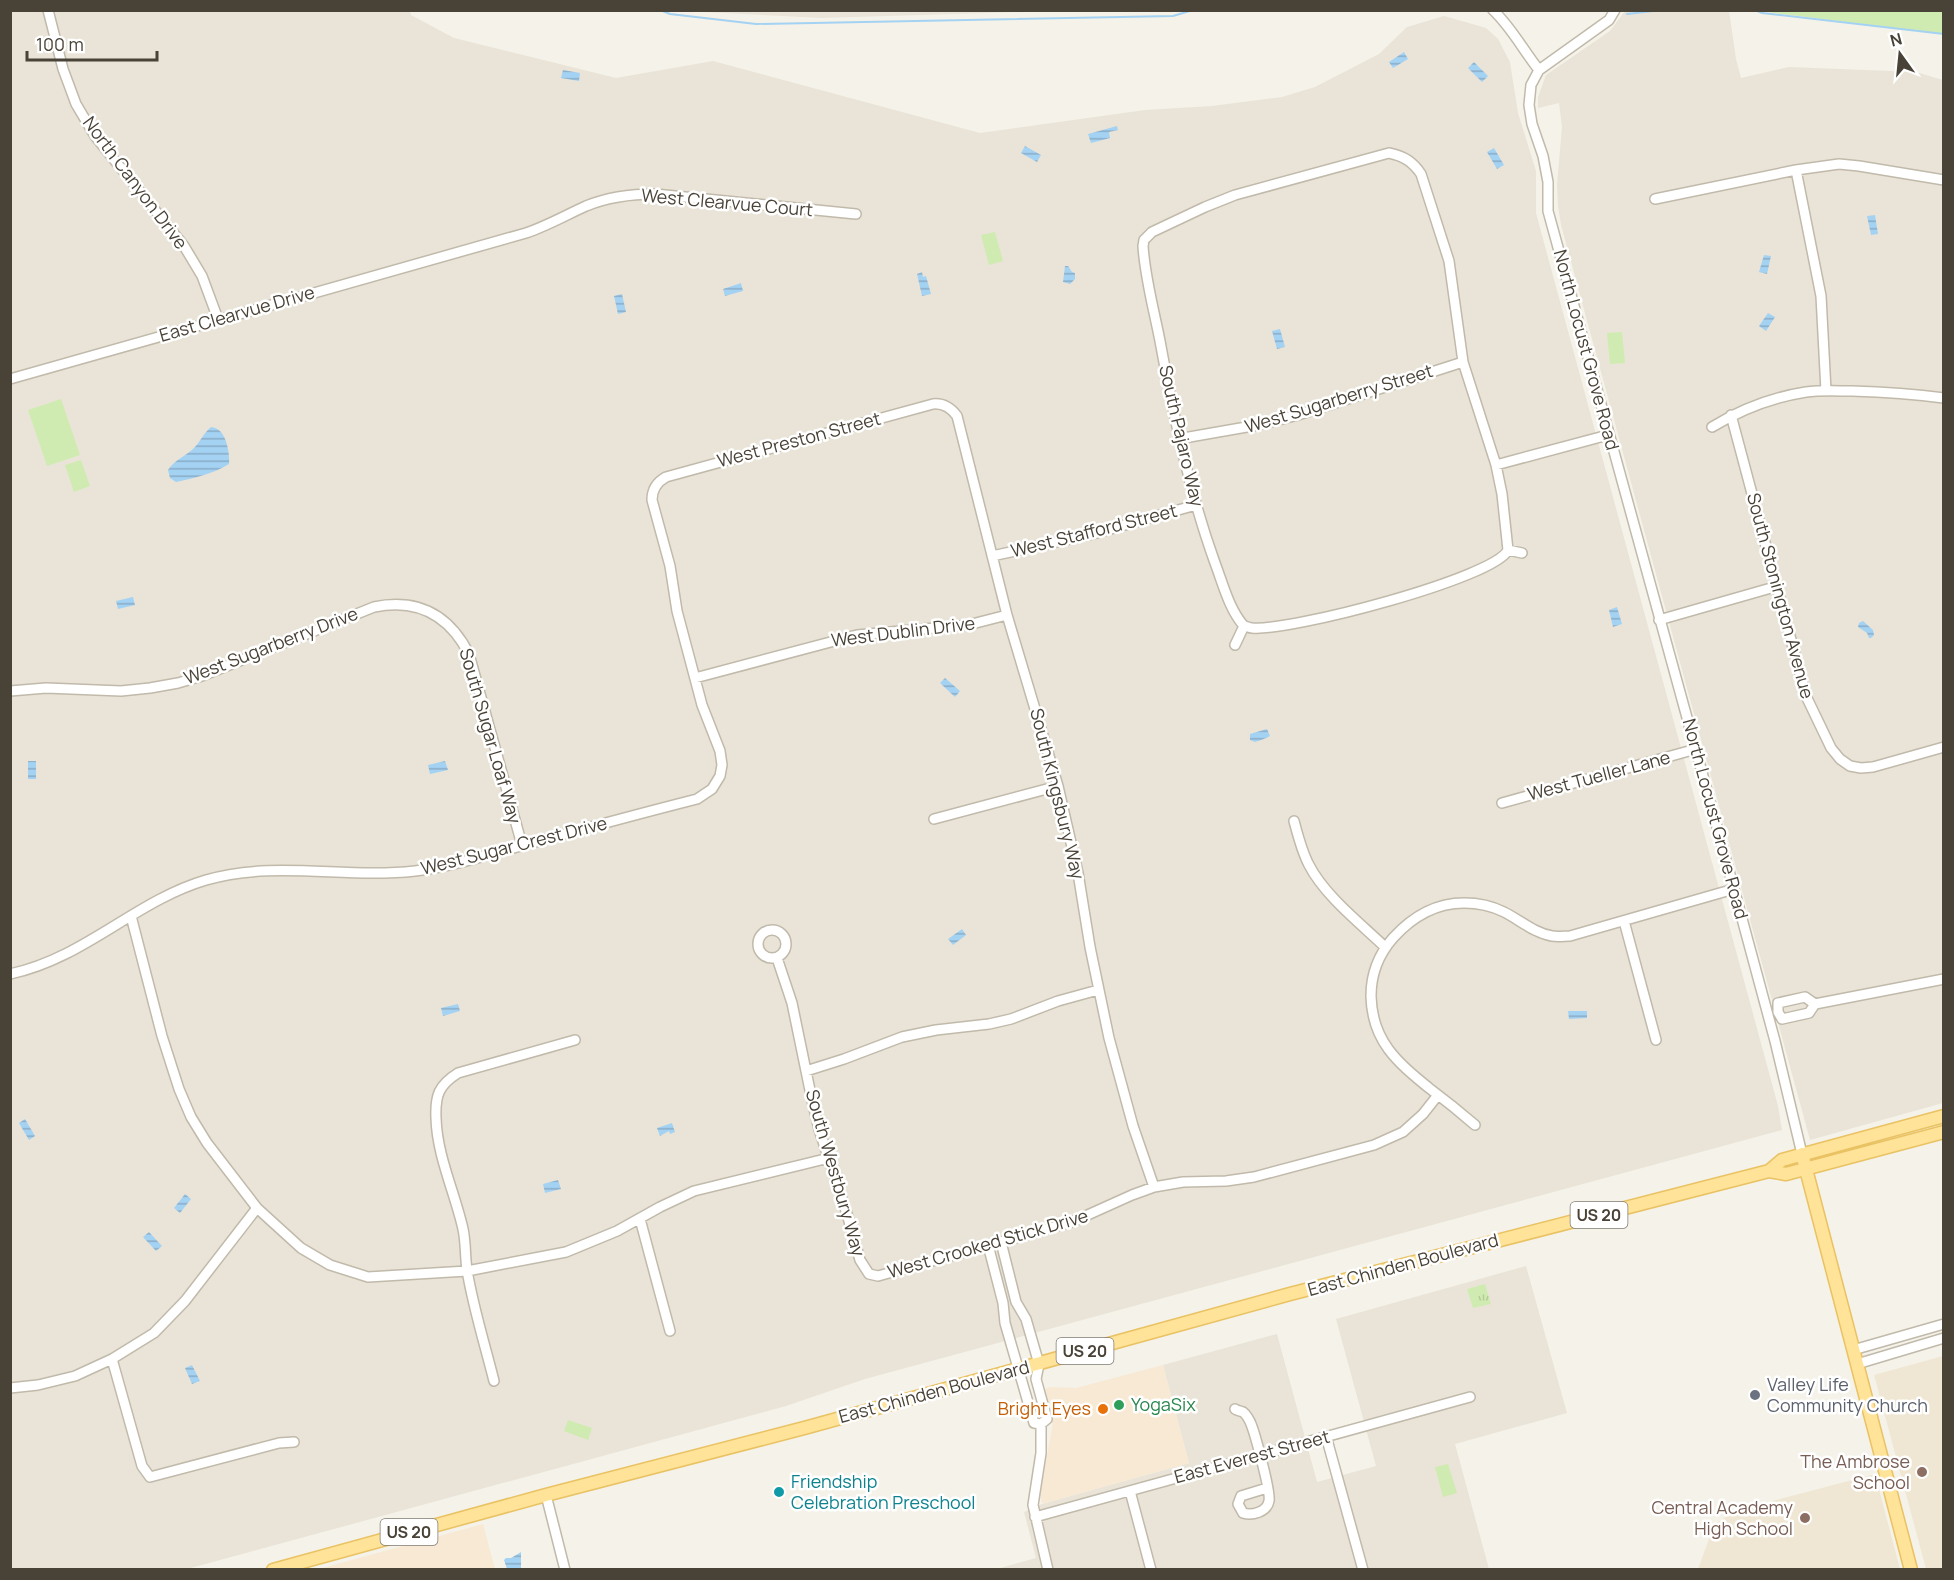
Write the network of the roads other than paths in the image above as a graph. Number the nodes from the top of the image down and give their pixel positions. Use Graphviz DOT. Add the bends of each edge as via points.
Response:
graph roads {
  1 [pos="48,10"];
  2 [pos="1493,10"];
  3 [pos="1615,10"];
  4 [pos="1539,70"];
  5 [pos="1796,170"];
  6 [pos="1944,180"];
  7 [pos="1655,199"];
  8 [pos="856,214"];
  9 [pos="463,250"];
  10 [pos="218,319"];
  11 [pos="1463,362"];
  12 [pos="10,379"];
  13 [pos="1826,391"];
  14 [pos="1944,398"];
  15 [pos="946,407"];
  16 [pos="1731,415"];
  17 [pos="1712,427"];
  18 [pos="1608,435"];
  19 [pos="1178,439"];
  20 [pos="1496,465"];
  21 [pos="1196,505"];
  22 [pos="1508,550"];
  23 [pos="1522,553"];
  24 [pos="992,556"];
  25 [pos="1778,586"];
  26 [pos="424,609"];
  27 [pos="1007,615"];
  28 [pos="1659,620"];
  29 [pos="1244,626"];
  30 [pos="1235,645"];
  31 [pos="695,678"];
  32 [pos="10,691"];
  33 [pos="1944,747"];
  34 [pos="1696,749"];
  35 [pos="1839,759"];
  36 [pos="1836,771"];
  37 [pos="1058,786"];
  38 [pos="1502,803"];
  39 [pos="934,819"];
  40 [pos="1294,821"];
  41 [pos="522,845"];
  42 [pos="1734,889"];
  43 [pos="131,916"];
  44 [pos="1624,921"];
  45 [pos="1385,947"];
  46 [pos="777,958"];
  47 [pos="10,974"];
  48 [pos="1944,979"];
  49 [pos="1098,990"];
  50 [pos="1815,1004"];
  51 [pos="1778,1012"];
  52 [pos="1768,1014"];
  53 [pos="575,1040"];
  54 [pos="1656,1040"];
  55 [pos="806,1071"];
  56 [pos="1438,1095"];
  57 [pos="1944,1116"];
  58 [pos="1475,1125"];
  59 [pos="1944,1132"];
  60 [pos="1802,1154"];
  61 [pos="829,1158"];
  62 [pos="1806,1168"];
  63 [pos="1769,1171"];
  64 [pos="1154,1187"];
  65 [pos="257,1208"];
  66 [pos="640,1219"];
  67 [pos="1001,1242"];
  68 [pos="988,1245"];
  69 [pos="467,1270"];
  70 [pos="868,1274"];
  71 [pos="1944,1324"];
  72 [pos="670,1331"];
  73 [pos="1944,1338"];
  74 [pos="1853,1350"];
  75 [pos="112,1359"];
  76 [pos="1039,1364"];
  77 [pos="1857,1364"];
  78 [pos="1019,1369"];
  79 [pos="494,1381"];
  80 [pos="10,1388"];
  81 [pos="1470,1397"];
  82 [pos="1235,1409"];
  83 [pos="1041,1424"];
  84 [pos="1326,1436"];
  85 [pos="294,1442"];
  86 [pos="1259,1455"];
  87 [pos="1267,1488"];
  88 [pos="1130,1491"];
  89 [pos="546,1495"];
  90 [pos="1035,1517"];
  91 [pos="273,1569"];
  92 [pos="565,1569"];
  93 [pos="1048,1569"];
  94 [pos="1150,1569"];
  95 [pos="1363,1569"];
  96 [pos="1911,1569"];
  1 -- 10 [label="street, North Canyon Drive" via="76,104 95,136 184,246 202,276"];
  2 -- 4 [label="street"];
  3 -- 4 [label="street" via="1610,20"];
  4 -- 18 [label="street, North Locust Grove Road" via="1531,85 1529,105 1544,156 1548,211"];
  5 -- 6 [label="street" via="1839,164"];
  5 -- 7 [label="street"];
  5 -- 13 [label="street" via="1821,296"];
  8 -- 9 [label="street, West Clearvue Court" via="655,194 625,196"];
  9 -- 10 [label="street, East Clearvue Drive"];
  10 -- 12 [label="street, East Clearvue Drive"];
  11 -- 19 [label="street, West Sugarberry Street" via="1298,415"];
  11 -- 19 [label="street, South Pajaro Way" via="1449,261 1421,174 1408,159 1389,153 1379,155 1235,195 1168,224 1144,240"];
  11 -- 20 [label="street"];
  13 -- 14 [label="street"];
  13 -- 16 [label="street" via="1786,396"];
  15 -- 24 [label="street, South Kingsbury Way" via="957,416"];
  15 -- 31 [label="street, West Preston Street" via="933,404 659,481 652,500"];
  16 -- 17 [label="street"];
  16 -- 25 [label="street, South Stonington Avenue"];
  18 -- 20 [label="street"];
  18 -- 28 [label="street, North Locust Grove Road"];
  19 -- 21 [label="street, South Pajaro Way"];
  20 -- 22 [label="street"];
  21 -- 24 [label="street, West Stafford Street" via="1093,534"];
  21 -- 29 [label="street, South Pajaro Way" via="1222,581"];
  22 -- 23 [label="street"];
  22 -- 29 [label="street" via="1500,560 1393,600 1283,625"];
  24 -- 27 [label="street, South Kingsbury Way"];
  25 -- 28 [label="street"];
  25 -- 35 [label="street, South Stonington Avenue" via="1802,684"];
  26 -- 32 [label="street, West Sugarberry Drive" via="404,604 374,607 202,676 162,686 121,691"];
  26 -- 41 [label="street, South Sugar Loaf Way" via="453,629 469,654"];
  27 -- 31 [label="street, West Dublin Drive" via="968,625 856,634"];
  27 -- 37 [label="street, South Kingsbury Way"];
  28 -- 34 [label="street, North Locust Grove Road"];
  29 -- 30 [label="street"];
  31 -- 41 [label="street, West Sugar Crest Drive" via="720,751 720,776 712,789 697,799"];
  33 -- 35 [label="street" via="1873,767 1850,766"];
  34 -- 38 [label="street, West Tueller Lane"];
  34 -- 42 [label="street, North Locust Grove Road"];
  35 -- 36 [label="street"];
  37 -- 39 [label="street"];
  37 -- 49 [label="street, South Kingsbury Way"];
  40 -- 45 [label="street" via="1317,878"];
  41 -- 43 [label="street, West Sugar Crest Drive" via="411,872 273,870 233,874 181,888"];
  42 -- 44 [label="street"];
  42 -- 52 [label="street, North Locust Grove Road"];
  43 -- 47 [label="street, West Sugar Crest Drive" via="66,955"];
  43 -- 65 [label="street" via="162,1035 191,1117"];
  44 -- 45 [label="street" via="1553,937 1483,905 1444,905 1405,924"];
  44 -- 54 [label="street"];
  45 -- 56 [label="street" via="1371,987 1377,1029 1391,1054"];
  46 -- 55 [label="street, South Westbury Way" via="792,1002"];
  48 -- 50 [label="street"];
  49 -- 55 [label="street" via="1011,1019 914,1034"];
  49 -- 64 [label="street, South Kingsbury Way" via="1130,1114"];
  50 -- 51 [label="street" via="1809,1013 1782,1019"];
  50 -- 51 [label="street" via="1805,997 1778,1003"];
  51 -- 52 [label="street"];
  52 -- 60 [label="street, North Locust Grove Road"];
  53 -- 69 [label="street" via="458,1073 441,1086 437,1127 463,1230"];
  55 -- 61 [label="street, South Westbury Way"];
  56 -- 58 [label="street"];
  56 -- 64 [label="street, West Crooked Stick Drive" via="1415,1122 1374,1145 1254,1177"];
  57 -- 60 [label="main road, East Chinden Boulevard / US 20"];
  59 -- 62 [label="main road, East Chinden Boulevard / US 20"];
  60 -- 62 [label="main road, North Locust Grove Road"];
  60 -- 63 [label="main road, East Chinden Boulevard / US 20" via="1782,1160"];
  61 -- 66 [label="street" via="694,1191"];
  61 -- 70 [label="street, South Westbury Way" via="860,1260"];
  62 -- 63 [label="main road, East Chinden Boulevard / US 20" via="1786,1174"];
  62 -- 74 [label="main road, North Locust Grove Road"];
  63 -- 76 [label="main road, East Chinden Boulevard / US 20" via="1324,1285"];
  64 -- 67 [label="street, West Crooked Stick Drive" via="1072,1222"];
  65 -- 69 [label="street" via="301,1248 330,1265 368,1277"];
  65 -- 75 [label="street" via="185,1301 154,1334"];
  66 -- 69 [label="street" via="566,1252"];
  66 -- 72 [label="street"];
  67 -- 68 [label="street, West Crooked Stick Drive"];
  67 -- 76 [label="street" via="1016,1302 1026,1319"];
  68 -- 70 [label="street, West Crooked Stick Drive" via="878,1276"];
  68 -- 78 [label="street"];
  69 -- 79 [label="street"];
  71 -- 74 [label="street"];
  73 -- 77 [label="street"];
  74 -- 77 [label="main road, North Locust Grove Road"];
  75 -- 80 [label="street" via="75,1376"];
  75 -- 85 [label="street" via="142,1466 150,1477"];
  76 -- 78 [label="main road, East Chinden Boulevard / US 20"];
  76 -- 83 [label="street" via="1036,1379 1047,1419"];
  77 -- 96 [label="main road, North Locust Grove Road"];
  78 -- 83 [label="street" via="1034,1423"];
  78 -- 89 [label="main road, East Chinden Boulevard / US 20"];
  81 -- 84 [label="street, East Everest Street"];
  82 -- 86 [label="street" via="1243,1412 1251,1423"];
  83 -- 90 [label="street"];
  84 -- 86 [label="street, East Everest Street"];
  84 -- 95 [label="street"];
  86 -- 87 [label="street"];
  86 -- 88 [label="street, East Everest Street"];
  88 -- 90 [label="street, East Everest Street"];
  88 -- 94 [label="street"];
  89 -- 91 [label="main road, East Chinden Boulevard / US 20"];
  89 -- 92 [label="street"];
  90 -- 93 [label="street"];
}
